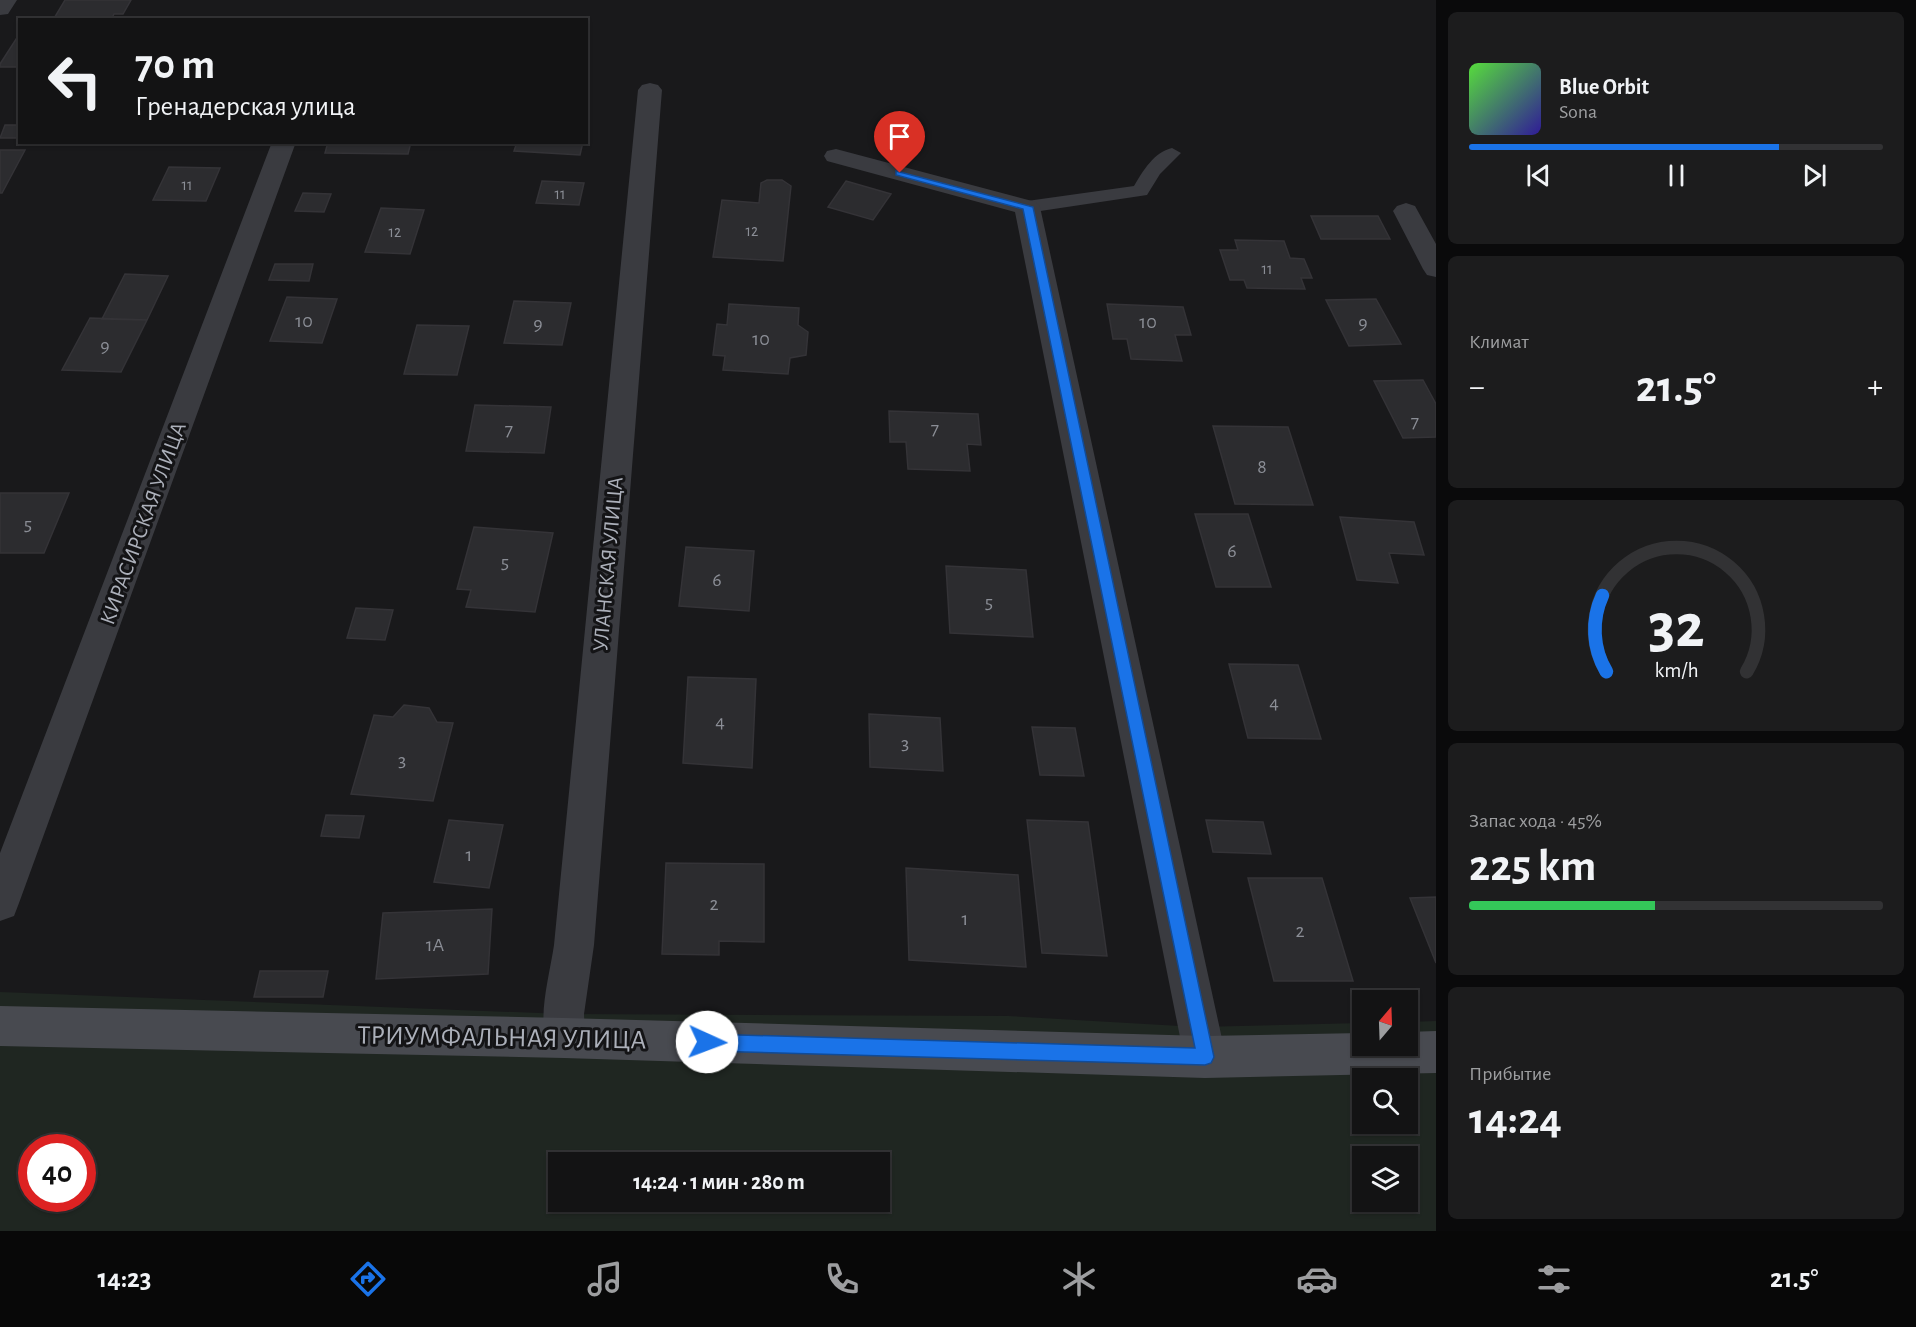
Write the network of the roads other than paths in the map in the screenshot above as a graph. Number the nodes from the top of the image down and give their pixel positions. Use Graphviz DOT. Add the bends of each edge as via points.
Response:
graph roads {
  1 [pos="6,0"];
  2 [pos="0,9"];
  3 [pos="650,90"];
  4 [pos="283,144"];
  5 [pos="1172,153"];
  6 [pos="836,156"];
  7 [pos="1028,207"];
  8 [pos="1406,211"];
  9 [pos="1436,269"];
  10 [pos="0,903"];
  11 [pos="0,1026"];
  12 [pos="564,1038"];
  13 [pos="1436,1052"];
  14 [pos="1205,1057"];
  1 -- 2 [label="street"];
  3 -- 12 [label="street, УЛАНСКАЯ УЛИЦА"];
  4 -- 10 [label="street, КИРАСИРСКАЯ УЛИЦА"];
  5 -- 7 [label="lane" via="1148,176 1140,191"];
  6 -- 7 [label="street"];
  7 -- 14 [label="street"];
  8 -- 9 [label="street"];
  11 -- 12 [label="street, ТРИУМФАЛЬНАЯ УЛИЦА"];
  12 -- 14 [label="street, ТРИУМФАЛЬНАЯ УЛИЦА"];
  13 -- 14 [label="street, ТРИУМФАЛЬНАЯ УЛИЦА"];
}
